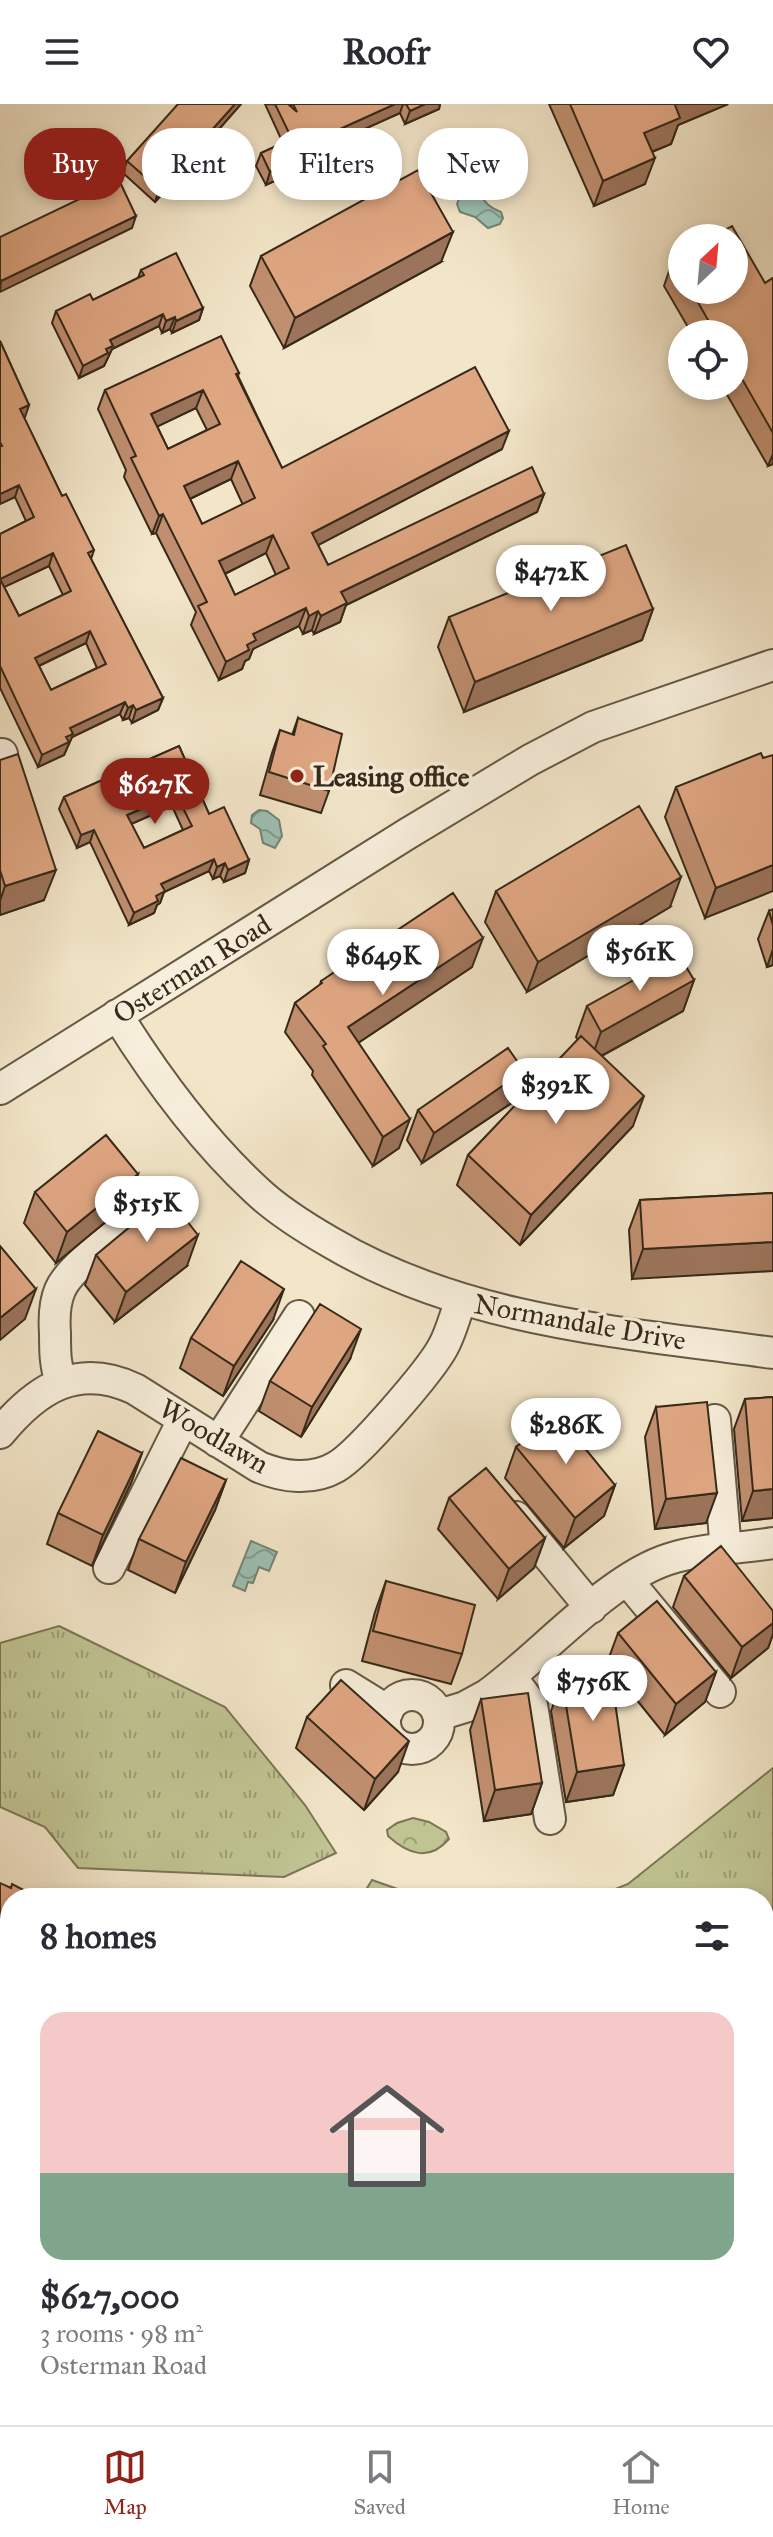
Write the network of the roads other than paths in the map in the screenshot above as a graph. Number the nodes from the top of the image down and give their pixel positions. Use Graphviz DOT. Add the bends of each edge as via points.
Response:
graph roads {
  1 [pos="773,665"];
  2 [pos="117,1015"];
  3 [pos="0,1089"];
  4 [pos="147,1211"];
  5 [pos="461,1300"];
  6 [pos="299,1316"];
  7 [pos="773,1353"];
  8 [pos="61,1382"];
  9 [pos="5,1413"];
  10 [pos="183,1420"];
  11 [pos="715,1420"];
  12 [pos="218,1442"];
  13 [pos="497,1495"];
  14 [pos="773,1543"];
  15 [pos="726,1551"];
  16 [pos="109,1568"];
  17 [pos="627,1580"];
  18 [pos="591,1608"];
  19 [pos="511,1677"];
  20 [pos="346,1685"];
  21 [pos="720,1692"];
  22 [pos="388,1711"];
  23 [pos="439,1715"];
  24 [pos="550,1819"];
  1 -- 2 [label="street, Osterman Road" via="593,727 530,760"];
  2 -- 3 [label="street, Osterman Road"];
  2 -- 5 [label="street, Normandale Drive" via="178,1105 258,1192 349,1254"];
  4 -- 8 [label="street" via="73,1271 60,1289 54,1327 55,1367"];
  5 -- 7 [label="street, Normandale Drive" via="560,1323"];
  5 -- 12 [label="street, Woodlawn" via="436,1357 337,1467 310,1477 276,1473"];
  6 -- 12 [label="street"];
  8 -- 9 [label="street, Woodlawn"];
  8 -- 10 [label="street, Woodlawn" via="92,1376 115,1380"];
  10 -- 12 [label="street, Woodlawn"];
  10 -- 16 [label="street"];
  11 -- 15 [label="street"];
  13 -- 18 [label="street"];
  14 -- 15 [label="street"];
  15 -- 17 [label="street" via="669,1558"];
  17 -- 18 [label="street"];
  17 -- 21 [label="street"];
  18 -- 19 [label="street"];
  19 -- 23 [label="street" via="465,1707"];
  19 -- 24 [label="street" via="532,1705"];
  20 -- 22 [label="street"];
  22 -- 23 [label="street" via="400,1698 419,1696"];
  22 -- 23 [label="street" via="386,1729 406,1749 432,1741"];
}
